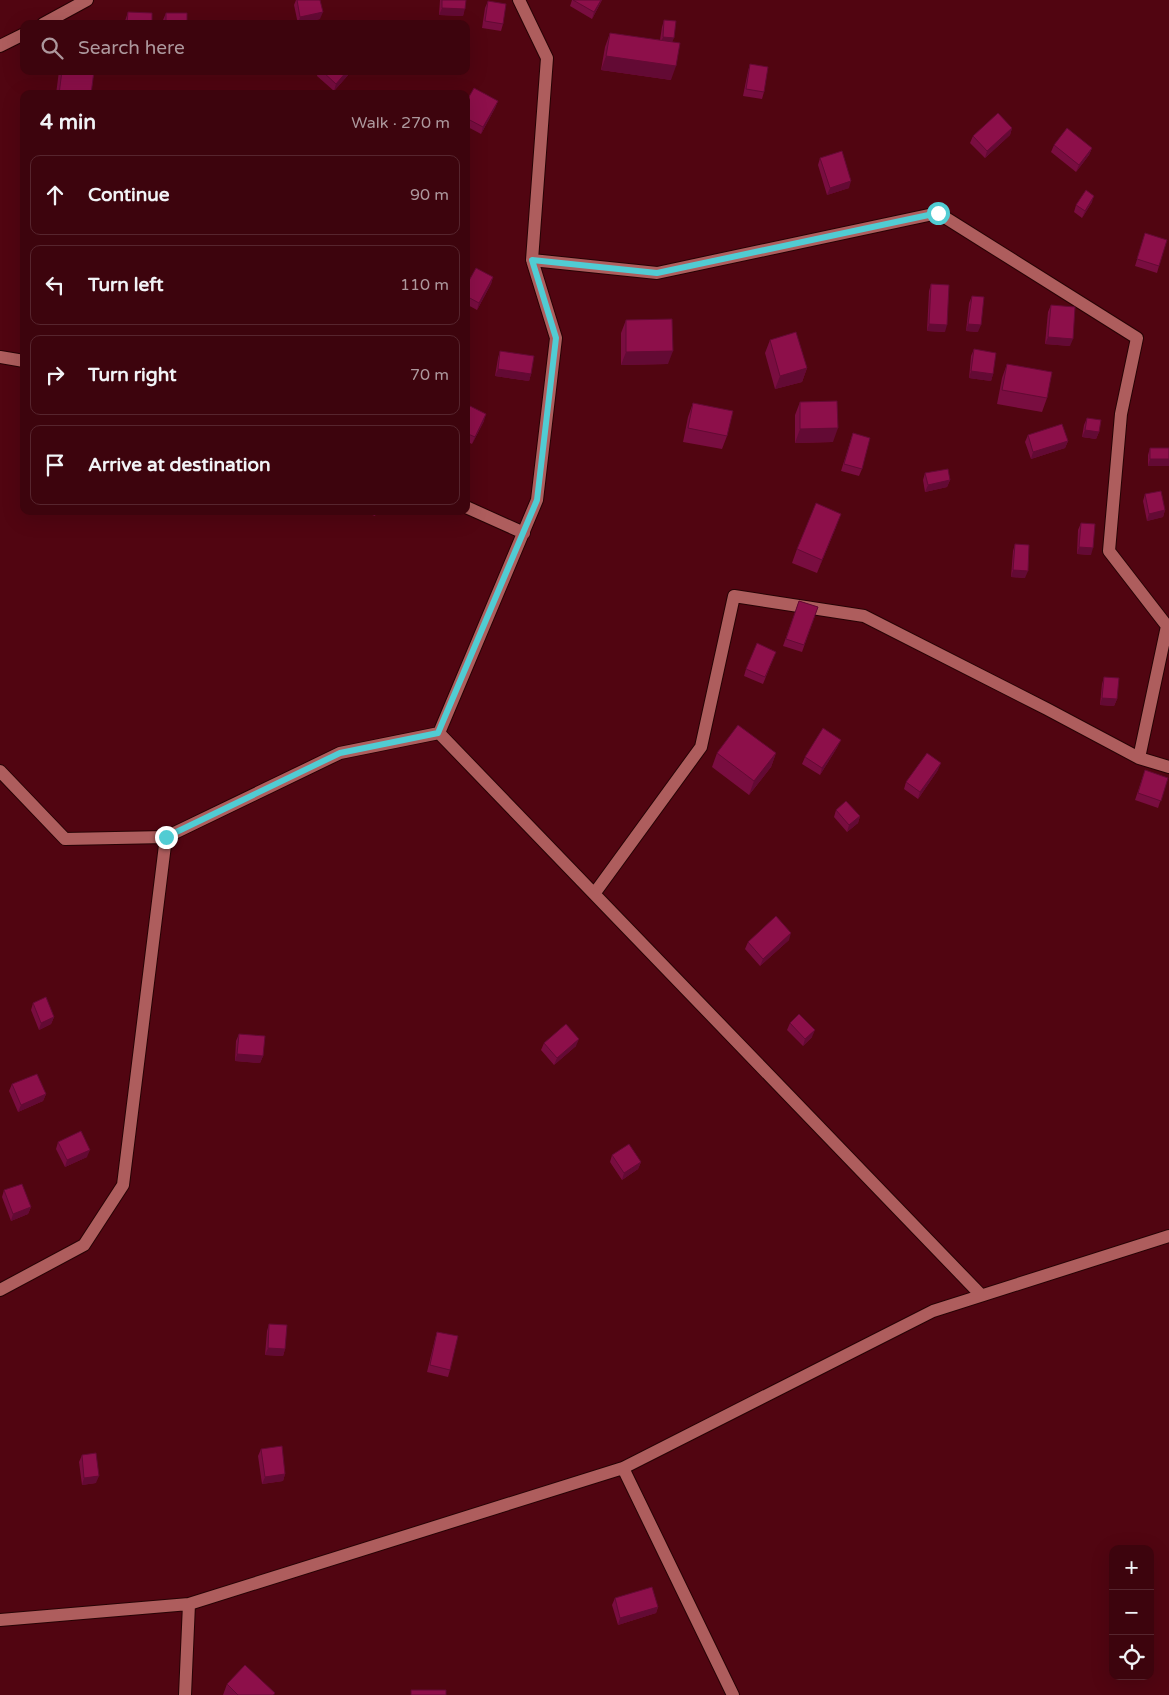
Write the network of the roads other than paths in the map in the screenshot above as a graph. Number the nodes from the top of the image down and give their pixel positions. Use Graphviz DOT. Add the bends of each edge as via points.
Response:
graph roads {
  1 [pos="87,0"];
  2 [pos="519,0"];
  3 [pos="50,20"];
  4 [pos="20,36"];
  5 [pos="0,46"];
  6 [pos="532,260"];
  7 [pos="0,357"];
  8 [pos="20,360"];
  9 [pos="470,509"];
  10 [pos="524,533"];
  11 [pos="438,733"];
  12 [pos="1139,758"];
  13 [pos="1169,767"];
  14 [pos="0,771"];
  15 [pos="166,837"];
  16 [pos="594,894"];
  17 [pos="1169,1236"];
  18 [pos="0,1290"];
  19 [pos="981,1295"];
  20 [pos="623,1468"];
  21 [pos="189,1604"];
  22 [pos="0,1620"];
  23 [pos="185,1695"];
  24 [pos="732,1695"];
  1 -- 3 [label="street"];
  2 -- 6 [label="street" via="547,58"];
  4 -- 5 [label="street"];
  6 -- 10 [label="street" via="556,338 537,500"];
  6 -- 12 [label="street" via="657,273 938,213 1137,338 1121,414 1109,551 1166,626"];
  7 -- 8 [label="street"];
  9 -- 10 [label="street"];
  10 -- 11 [label="street"];
  11 -- 15 [label="street" via="340,753"];
  11 -- 16 [label="street"];
  12 -- 13 [label="street"];
  12 -- 16 [label="street" via="864,616 734,596 701,748"];
  14 -- 15 [label="street" via="65,839"];
  15 -- 18 [label="street" via="123,1185 84,1245"];
  16 -- 19 [label="street"];
  17 -- 19 [label="street"];
  19 -- 20 [label="street" via="933,1311"];
  20 -- 21 [label="street"];
  20 -- 24 [label="street"];
  21 -- 22 [label="street"];
  21 -- 23 [label="street"];
}
